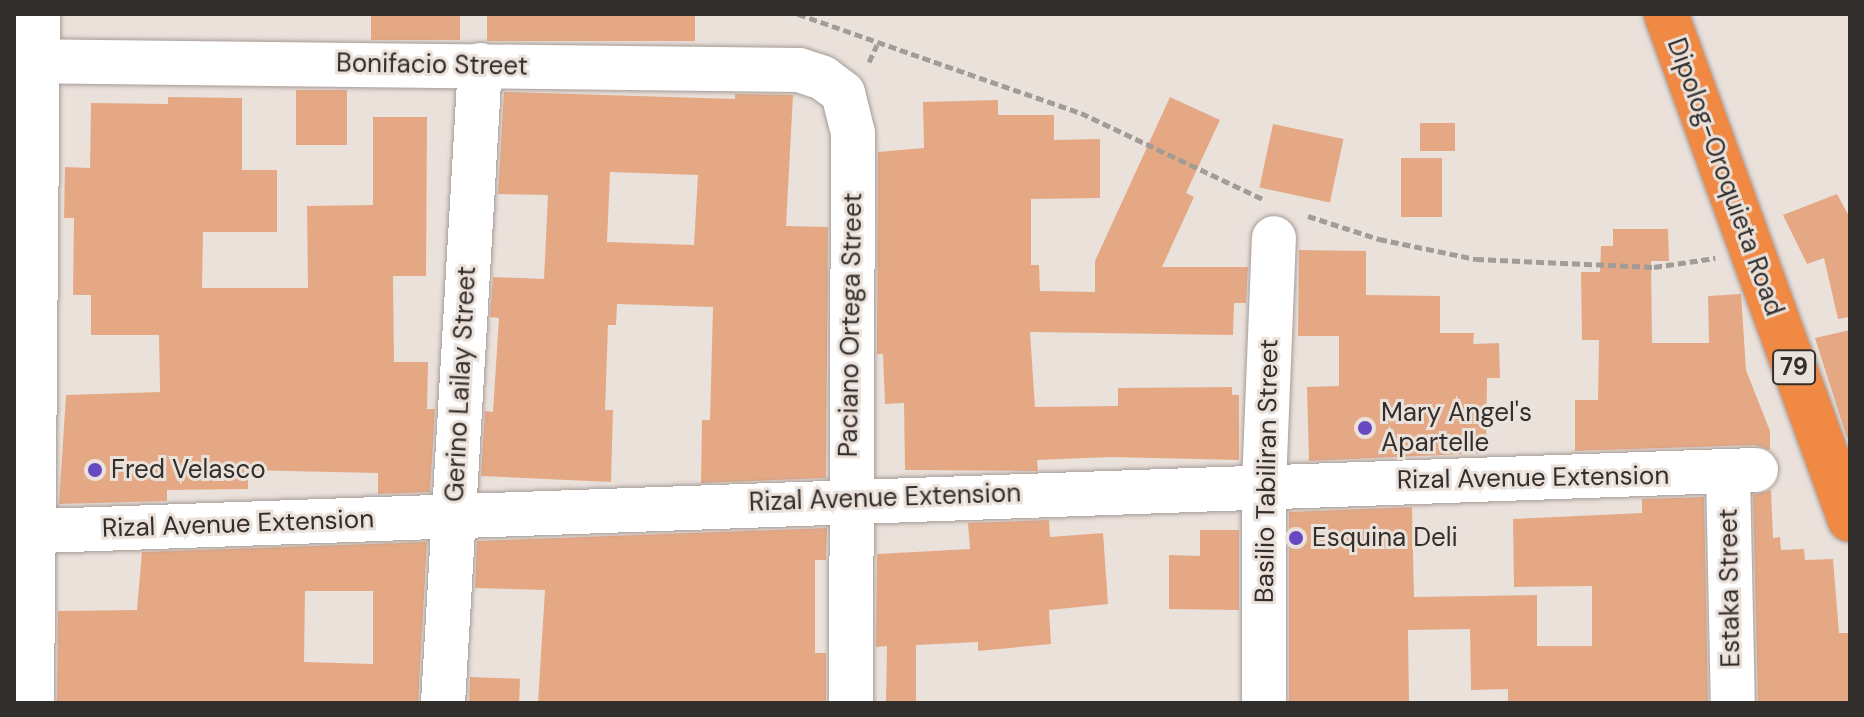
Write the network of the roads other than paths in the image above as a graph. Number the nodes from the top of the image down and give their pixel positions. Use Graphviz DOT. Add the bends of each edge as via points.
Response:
graph roads {
  1 [pos="38,14"];
  2 [pos="1666,14"];
  3 [pos="26,61"];
  4 [pos="480,65"];
  5 [pos="843,93"];
  6 [pos="1281,218"];
  7 [pos="1742,472"];
  8 [pos="1264,485"];
  9 [pos="849,499"];
  10 [pos="453,517"];
  11 [pos="1850,520"];
  12 [pos="24,531"];
  13 [pos="32,703"];
  14 [pos="443,703"];
  15 [pos="851,703"];
  16 [pos="1264,703"];
  17 [pos="1733,703"];
  1 -- 3 [label="street"];
  2 -- 11 [label="highway, Dipolog-Oroquieta Road / 79"];
  3 -- 4 [label="street, Bonifacio Street"];
  3 -- 12 [label="street"];
  4 -- 5 [label="street, Bonifacio Street" via="799,70 823,78"];
  4 -- 10 [label="street, Gerino Lailay Street"];
  5 -- 9 [label="street, Paciano Ortega Street" via="853,133"];
  6 -- 8 [label="street, Basilio Tabiliran Street"];
  7 -- 8 [label="street, Rizal Avenue Extension"];
  7 -- 17 [label="street, Estaka Street"];
  8 -- 9 [label="street, Rizal Avenue Extension"];
  8 -- 16 [label="street, Basilio Tabiliran Street"];
  9 -- 10 [label="street, Rizal Avenue Extension"];
  9 -- 15 [label="street, Paciano Ortega Street"];
  10 -- 12 [label="street, Rizal Avenue Extension"];
  10 -- 14 [label="street, Gerino Lailay Street"];
  12 -- 13 [label="street"];
}
